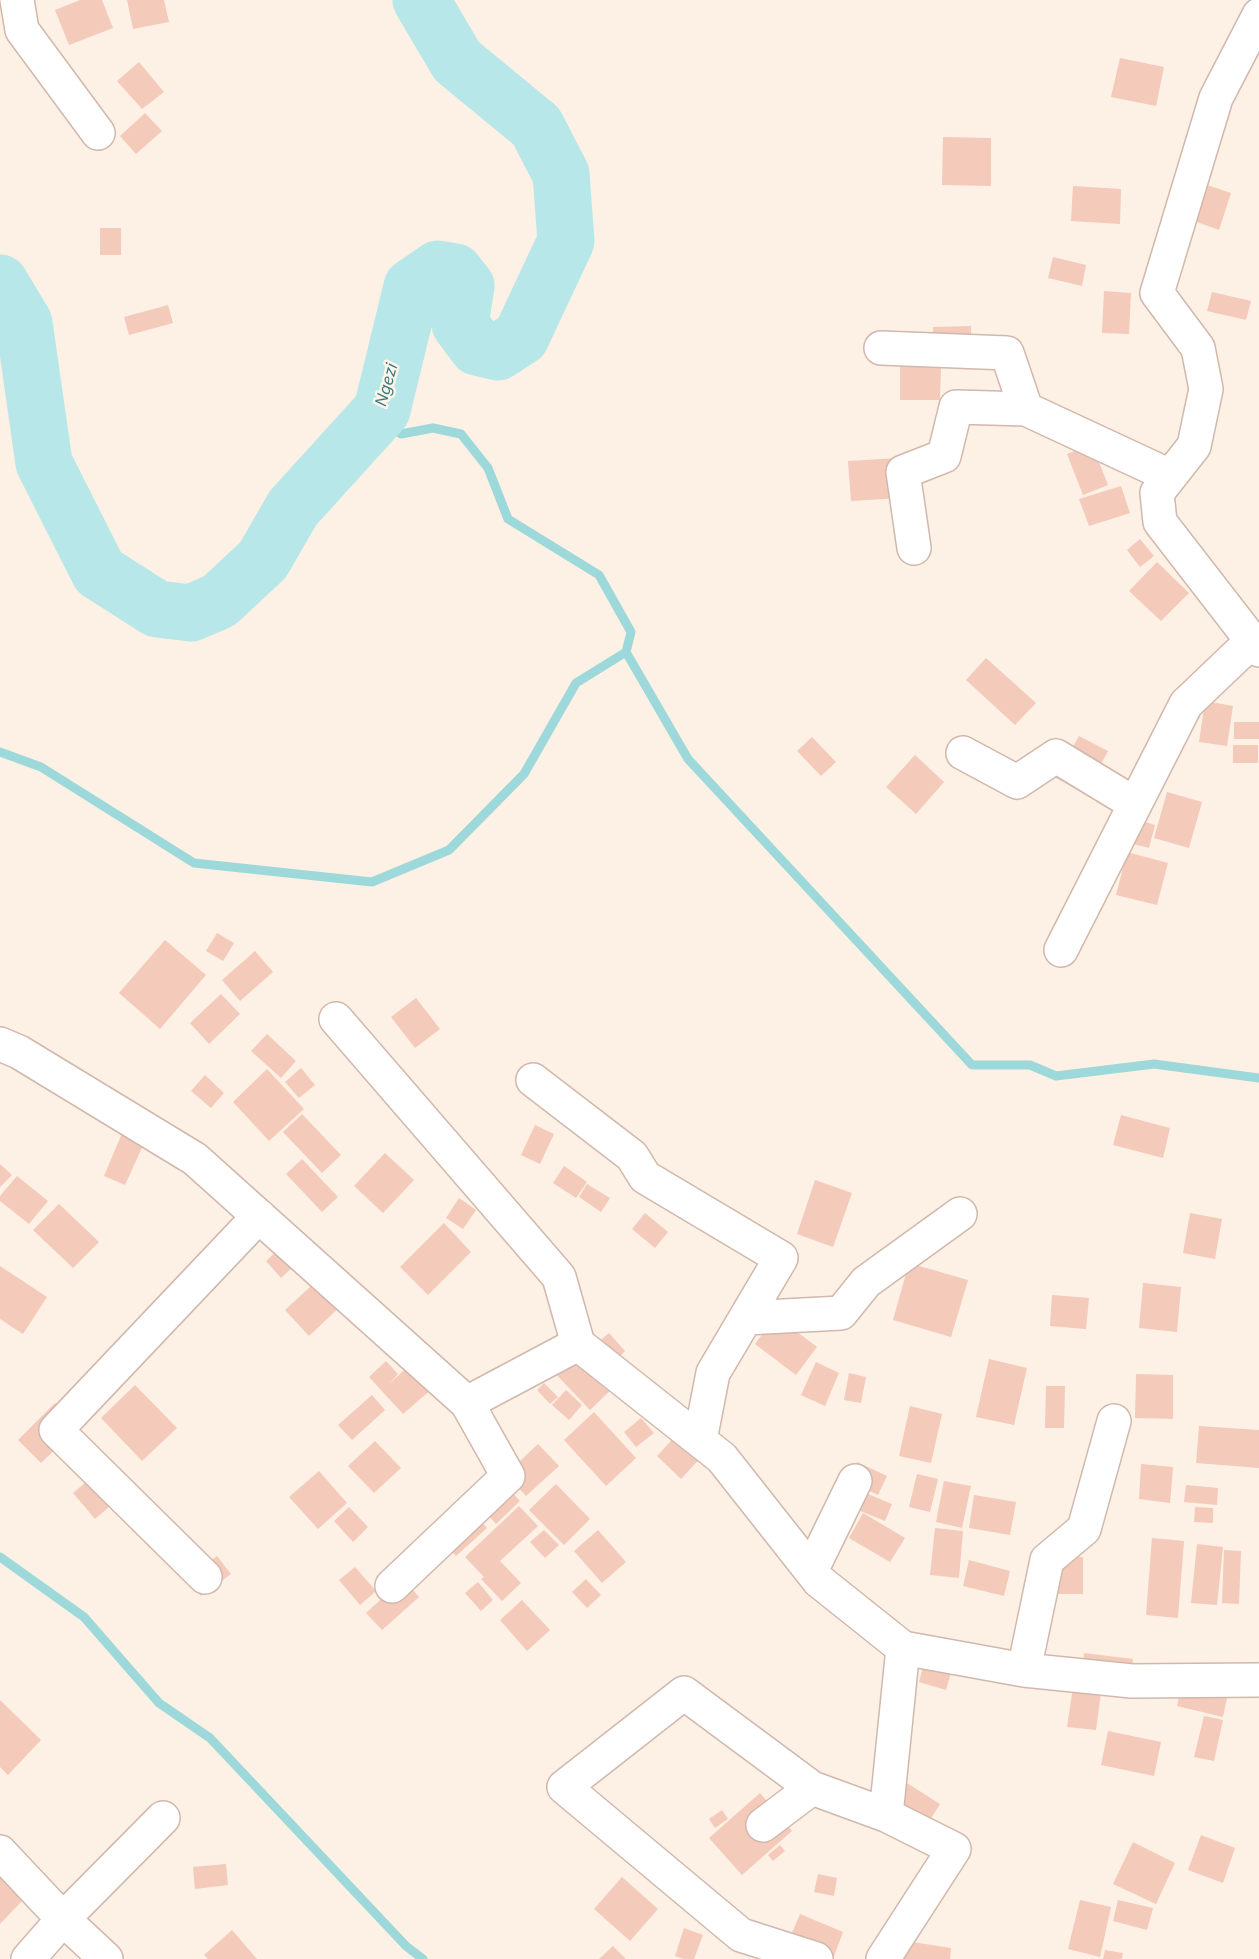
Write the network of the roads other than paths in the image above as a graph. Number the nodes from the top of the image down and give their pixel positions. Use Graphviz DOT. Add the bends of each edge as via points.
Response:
graph roads {
  1 [pos="17,0"];
  2 [pos="1259,15"];
  3 [pos="98,133"];
  4 [pos="881,348"];
  5 [pos="1026,409"];
  6 [pos="1170,476"];
  7 [pos="914,548"];
  8 [pos="1255,645"];
  9 [pos="963,753"];
  10 [pos="1135,804"];
  11 [pos="1061,950"];
  12 [pos="336,1019"];
  13 [pos="0,1044"];
  14 [pos="533,1080"];
  15 [pos="960,1214"];
  16 [pos="259,1216"];
  17 [pos="746,1318"];
  18 [pos="578,1344"];
  19 [pos="467,1403"];
  20 [pos="1114,1421"];
  21 [pos="700,1440"];
  22 [pos="855,1481"];
  23 [pos="811,1571"];
  24 [pos="205,1577"];
  25 [pos="392,1586"];
  26 [pos="903,1648"];
  27 [pos="1024,1670"];
  28 [pos="1259,1680"];
  29 [pos="812,1788"];
  30 [pos="886,1815"];
  31 [pos="163,1818"];
  32 [pos="763,1825"];
  33 [pos="0,1852"];
  34 [pos="63,1919"];
  35 [pos="28,1959"];
  36 [pos="106,1959"];
  37 [pos="816,1959"];
  38 [pos="883,1959"];
  1 -- 3 [label="street" via="22,30"];
  2 -- 6 [label="street" via="1216,98 1157,293 1197,348 1206,389 1194,446"];
  4 -- 5 [label="street" via="1006,353"];
  5 -- 6 [label="street"];
  5 -- 7 [label="street" via="956,407 944,456 903,472"];
  6 -- 8 [label="street" via="1157,493 1160,522"];
  8 -- 10 [label="street" via="1186,704"];
  9 -- 10 [label="street" via="1017,782 1056,756"];
  10 -- 11 [label="street"];
  12 -- 18 [label="street" via="559,1277"];
  13 -- 16 [label="street" via="195,1159"];
  14 -- 17 [label="street" via="632,1156 645,1177 781,1258"];
  15 -- 17 [label="street" via="866,1281 841,1313"];
  16 -- 19 [label="street"];
  16 -- 24 [label="street" via="56,1430"];
  17 -- 21 [label="street" via="713,1373"];
  18 -- 19 [label="street"];
  18 -- 21 [label="street"];
  19 -- 25 [label="street" via="508,1476"];
  20 -- 27 [label="street" via="1084,1529 1047,1560"];
  21 -- 23 [label="street" via="722,1458"];
  22 -- 23 [label="street"];
  23 -- 26 [label="street"];
  26 -- 27 [label="street"];
  26 -- 30 [label="street"];
  27 -- 28 [label="street" via="1132,1681"];
  29 -- 30 [label="street"];
  29 -- 32 [label="street"];
  29 -- 37 [label="street" via="684,1693 564,1787 741,1935"];
  30 -- 38 [label="street" via="954,1849"];
  31 -- 34 [label="street"];
  33 -- 34 [label="street"];
  34 -- 35 [label="street"];
  34 -- 36 [label="street"];
}
